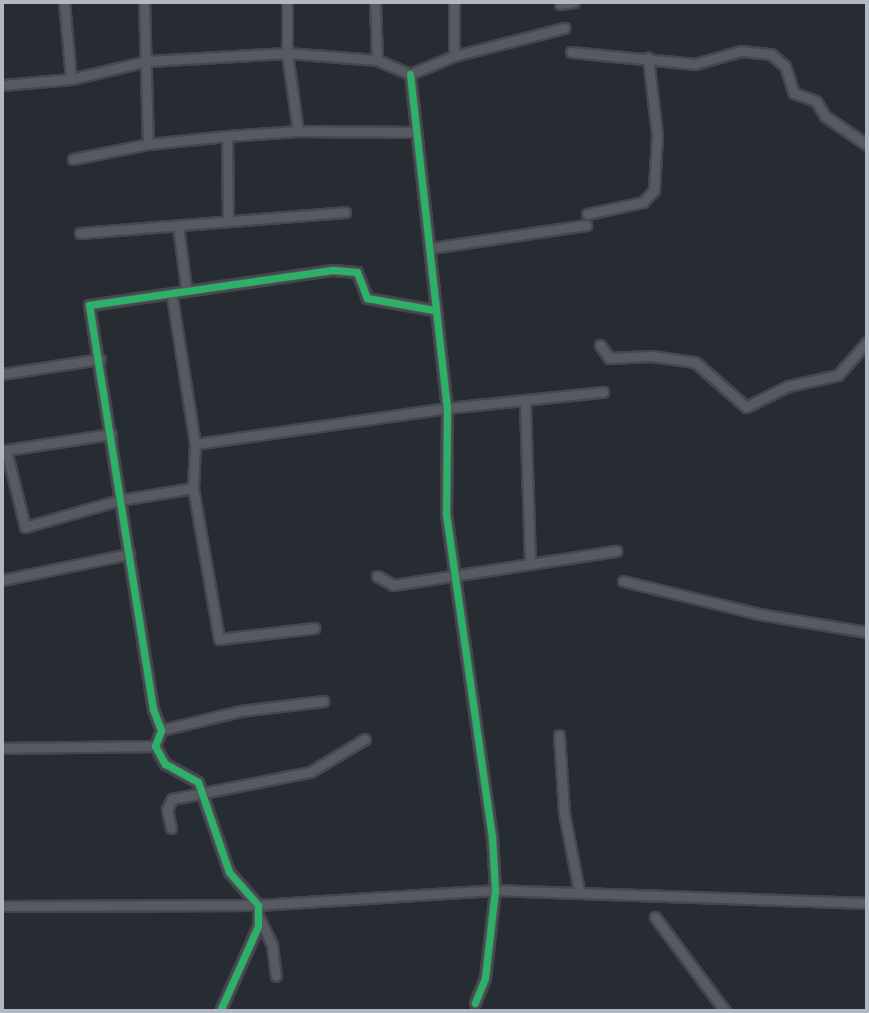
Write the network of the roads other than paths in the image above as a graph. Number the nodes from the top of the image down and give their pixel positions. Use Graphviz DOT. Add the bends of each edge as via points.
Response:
graph roads {
  1 [pos="64,2"];
  2 [pos="144,2"];
  3 [pos="287,2"];
  4 [pos="375,2"];
  5 [pos="454,2"];
  6 [pos="575,2"];
  7 [pos="560,4"];
  8 [pos="564,28"];
  9 [pos="287,52"];
  10 [pos="571,52"];
  11 [pos="454,56"];
  12 [pos="648,58"];
  13 [pos="377,60"];
  14 [pos="148,61"];
  15 [pos="410,74"];
  16 [pos="71,79"];
  17 [pos="2,85"];
  18 [pos="298,131"];
  19 [pos="415,132"];
  20 [pos="226,136"];
  21 [pos="148,144"];
  22 [pos="867,145"];
  23 [pos="73,159"];
  24 [pos="345,212"];
  25 [pos="587,214"];
  26 [pos="228,221"];
  27 [pos="586,225"];
  28 [pos="178,226"];
  29 [pos="80,233"];
  30 [pos="430,248"];
  31 [pos="186,288"];
  32 [pos="172,297"];
  33 [pos="435,310"];
  34 [pos="867,342"];
  35 [pos="600,345"];
  36 [pos="100,359"];
  37 [pos="2,373"];
  38 [pos="603,392"];
  39 [pos="525,403"];
  40 [pos="447,408"];
  41 [pos="111,434"];
  42 [pos="195,444"];
  43 [pos="193,488"];
  44 [pos="120,500"];
  45 [pos="616,551"];
  46 [pos="129,554"];
  47 [pos="530,562"];
  48 [pos="458,574"];
  49 [pos="377,576"];
  50 [pos="2,580"];
  51 [pos="623,580"];
  52 [pos="314,628"];
  53 [pos="867,632"];
  54 [pos="323,701"];
  55 [pos="161,730"];
  56 [pos="559,734"];
  57 [pos="365,739"];
  58 [pos="155,746"];
  59 [pos="2,748"];
  60 [pos="205,793"];
  61 [pos="171,828"];
  62 [pos="495,890"];
  63 [pos="579,891"];
  64 [pos="867,903"];
  65 [pos="258,905"];
  66 [pos="2,906"];
  67 [pos="258,916"];
  68 [pos="655,917"];
  69 [pos="276,976"];
  70 [pos="475,1003"];
  71 [pos="220,1011"];
  72 [pos="725,1011"];
  1 -- 16 [label="street"];
  2 -- 14 [label="street"];
  3 -- 9 [label="street"];
  4 -- 13 [label="street"];
  5 -- 11 [label="street"];
  6 -- 7 [label="street"];
  8 -- 11 [label="street"];
  9 -- 13 [label="street"];
  9 -- 14 [label="street"];
  9 -- 18 [label="street"];
  10 -- 12 [label="street"];
  11 -- 15 [label="street"];
  12 -- 22 [label="street" via="695,64 741,51 771,54 785,66 794,93 816,101 825,116"];
  12 -- 25 [label="street" via="657,134 654,190 643,202"];
  13 -- 15 [label="street"];
  14 -- 16 [label="street"];
  14 -- 21 [label="street"];
  15 -- 19 [label="street"];
  16 -- 17 [label="street"];
  18 -- 19 [label="street"];
  18 -- 20 [label="street"];
  19 -- 30 [label="street"];
  20 -- 21 [label="street"];
  20 -- 26 [label="street"];
  21 -- 23 [label="street"];
  24 -- 26 [label="street"];
  26 -- 28 [label="street"];
  27 -- 30 [label="street"];
  28 -- 29 [label="street"];
  28 -- 31 [label="street"];
  30 -- 33 [label="street"];
  31 -- 32 [label="street"];
  31 -- 33 [label="street" via="334,270 357,272 367,298"];
  32 -- 36 [label="street" via="89,305"];
  32 -- 42 [label="street"];
  33 -- 40 [label="street"];
  34 -- 35 [label="street" via="838,375 788,386 746,407 695,362 651,356 609,358"];
  36 -- 37 [label="street"];
  36 -- 41 [label="street"];
  38 -- 39 [label="street"];
  39 -- 40 [label="street"];
  39 -- 47 [label="street"];
  40 -- 42 [label="street"];
  40 -- 48 [label="street" via="446,514"];
  41 -- 44 [label="street"];
  41 -- 44 [label="street" via="6,450 25,527"];
  42 -- 43 [label="street"];
  43 -- 44 [label="street"];
  43 -- 52 [label="street" via="219,639"];
  44 -- 46 [label="street"];
  45 -- 47 [label="street"];
  46 -- 50 [label="street"];
  46 -- 55 [label="street" via="153,709"];
  47 -- 48 [label="street"];
  48 -- 49 [label="street" via="393,585"];
  48 -- 62 [label="street"];
  51 -- 53 [label="street" via="759,614"];
  54 -- 55 [label="street" via="240,710"];
  55 -- 58 [label="street"];
  56 -- 63 [label="street" via="564,813"];
  57 -- 60 [label="street" via="310,772"];
  58 -- 59 [label="street"];
  58 -- 60 [label="street" via="165,764 198,782"];
  60 -- 61 [label="street" via="172,799 167,809"];
  60 -- 65 [label="street" via="229,872"];
  62 -- 63 [label="street"];
  62 -- 65 [label="street"];
  62 -- 70 [label="street" via="485,978"];
  63 -- 64 [label="street"];
  65 -- 66 [label="street"];
  65 -- 67 [label="street"];
  67 -- 69 [label="street" via="272,945"];
  67 -- 71 [label="street"];
  68 -- 72 [label="street"];
}
